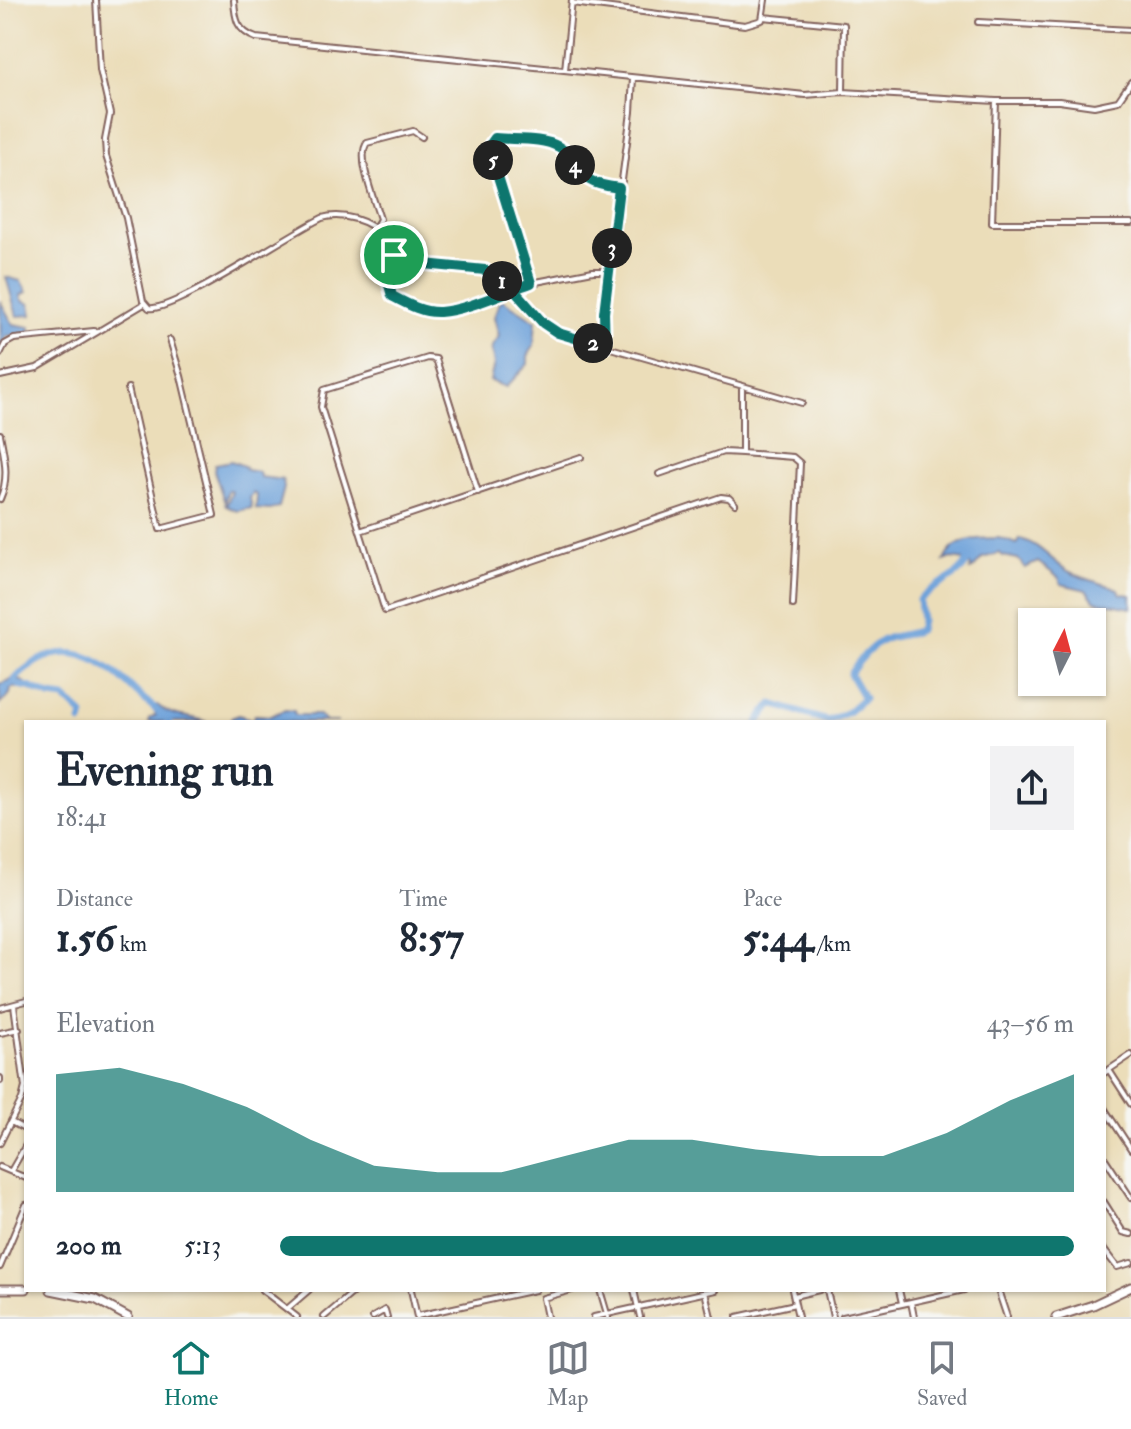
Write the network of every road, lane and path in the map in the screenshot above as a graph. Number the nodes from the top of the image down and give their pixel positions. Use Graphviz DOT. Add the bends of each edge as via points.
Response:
graph roads {
  1 [pos="96,0"];
  2 [pos="234,0"];
  3 [pos="765,0"];
  4 [pos="572,2"];
  5 [pos="763,17"];
  6 [pos="978,22"];
  7 [pos="1131,30"];
  8 [pos="565,70"];
  9 [pos="633,78"];
  10 [pos="1131,82"];
  11 [pos="843,92"];
  12 [pos="996,101"];
  13 [pos="422,137"];
  14 [pos="619,188"];
  15 [pos="1131,223"];
  16 [pos="375,228"];
  17 [pos="394,255"];
  18 [pos="610,271"];
  19 [pos="531,283"];
  20 [pos="513,289"];
  21 [pos="144,304"];
  22 [pos="98,330"];
  23 [pos="170,340"];
  24 [pos="605,347"];
  25 [pos="0,354"];
  26 [pos="0,376"];
  27 [pos="128,388"];
  28 [pos="742,388"];
  29 [pos="802,403"];
  30 [pos="0,434"];
  31 [pos="742,453"];
  32 [pos="581,457"];
  33 [pos="659,474"];
  34 [pos="478,492"];
  35 [pos="0,499"];
  36 [pos="735,504"];
  37 [pos="360,531"];
  38 [pos="793,605"];
  39 [pos="24,1002"];
  40 [pos="14,1005"];
  41 [pos="0,1008"];
  42 [pos="19,1029"];
  43 [pos="0,1033"];
  44 [pos="1131,1055"];
  45 [pos="1106,1072"];
  46 [pos="24,1077"];
  47 [pos="24,1090"];
  48 [pos="1131,1104"];
  49 [pos="1106,1111"];
  50 [pos="1110,1118"];
  51 [pos="1106,1121"];
  52 [pos="11,1122"];
  53 [pos="24,1129"];
  54 [pos="0,1143"];
  55 [pos="24,1148"];
  56 [pos="1131,1149"];
  57 [pos="1106,1160"];
  58 [pos="0,1167"];
  59 [pos="11,1171"];
  60 [pos="24,1177"];
  61 [pos="1131,1198"];
  62 [pos="1106,1205"];
  63 [pos="24,1209"];
  64 [pos="1131,1234"];
  65 [pos="0,1241"];
  66 [pos="9,1242"];
  67 [pos="1107,1259"];
  68 [pos="1131,1263"];
  69 [pos="0,1267"];
  70 [pos="1131,1287"];
  71 [pos="0,1289"];
  72 [pos="24,1289"];
  73 [pos="61,1292"];
  74 [pos="265,1292"];
  75 [pos="307,1292"];
  76 [pos="354,1292"];
  77 [pos="411,1292"];
  78 [pos="526,1292"];
  79 [pos="565,1292"];
  80 [pos="601,1292"];
  81 [pos="634,1292"];
  82 [pos="705,1292"];
  83 [pos="827,1292"];
  84 [pos="899,1292"];
  85 [pos="939,1292"];
  86 [pos="956,1292"];
  87 [pos="999,1292"];
  88 [pos="793,1293"];
  89 [pos="940,1296"];
  90 [pos="911,1302"];
  91 [pos="795,1304"];
  92 [pos="902,1304"];
  93 [pos="638,1307"];
  94 [pos="287,1309"];
  95 [pos="607,1316"];
  96 [pos="128,1317"];
  97 [pos="297,1317"];
  98 [pos="324,1317"];
  99 [pos="373,1317"];
  100 [pos="387,1317"];
  101 [pos="417,1317"];
  102 [pos="547,1317"];
  103 [pos="594,1317"];
  104 [pos="640,1317"];
  105 [pos="711,1317"];
  106 [pos="737,1317"];
  107 [pos="798,1317"];
  108 [pos="833,1317"];
  109 [pos="843,1317"];
  110 [pos="914,1317"];
  111 [pos="1007,1317"];
  112 [pos="1056,1317"];
  1 -- 21 [label="street" via="100,70 110,114 106,156"];
  2 -- 8 [label="street" via="241,30 256,38"];
  3 -- 5 [label="street"];
  4 -- 5 [label="street" via="745,25"];
  4 -- 8 [label="street"];
  5 -- 11 [label="street" via="844,25"];
  6 -- 7 [label="street"];
  8 -- 9 [label="street"];
  9 -- 11 [label="street" via="805,95"];
  9 -- 14 [label="street"];
  10 -- 12 [label="street" via="1118,101 1104,105"];
  11 -- 12 [label="street"];
  12 -- 15 [label="street" via="992,223"];
  13 -- 16 [label="street" via="413,131 367,143 363,149 380,219"];
  14 -- 18 [label="street"];
  14 -- 19 [label="street" via="584,179 555,144 495,138 492,157"];
  16 -- 17 [label="street"];
  16 -- 21 [label="street" via="342,216 322,218 160,308"];
  17 -- 20 [label="street" via="404,262 480,269"];
  17 -- 20 [label="street" via="392,296 428,311 450,310"];
  18 -- 19 [label="street"];
  18 -- 24 [label="street"];
  19 -- 20 [label="street"];
  20 -- 24 [label="street" via="558,333"];
  21 -- 22 [label="street"];
  22 -- 25 [label="street" via="14,339"];
  22 -- 26 [label="street" via="37,368"];
  23 -- 27 [label="street" via="214,515 160,529"];
  24 -- 28 [label="street"];
  28 -- 29 [label="street"];
  28 -- 31 [label="street"];
  30 -- 35 [label="street" via="7,469"];
  31 -- 33 [label="street" via="723,452"];
  31 -- 38 [label="street" via="793,457 800,463"];
  32 -- 34 [label="street"];
  34 -- 37 [label="street"];
  34 -- 37 [label="street" via="436,359 324,390 321,407"];
  36 -- 37 [label="street" via="721,497 385,611"];
  39 -- 40 [label="street"];
  40 -- 41 [label="street"];
  40 -- 42 [label="street"];
  42 -- 43 [label="street"];
  42 -- 46 [label="street"];
  44 -- 45 [label="street"];
  45 -- 48 [label="street"];
  47 -- 52 [label="street"];
  49 -- 50 [label="street"];
  50 -- 51 [label="street"];
  50 -- 56 [label="street"];
  52 -- 53 [label="street"];
  52 -- 54 [label="street"];
  55 -- 59 [label="street"];
  57 -- 61 [label="street"];
  58 -- 59 [label="street"];
  59 -- 60 [label="street"];
  62 -- 64 [label="street" via="1123,1232"];
  63 -- 66 [label="street"];
  65 -- 66 [label="street"];
  66 -- 69 [label="street"];
  67 -- 68 [label="street" via="1119,1268"];
  70 -- 112 [label="main road"];
  71 -- 72 [label="main road"];
  73 -- 96 [label="main road" via="95,1299"];
  74 -- 94 [label="street"];
  75 -- 94 [label="street"];
  76 -- 98 [label="street"];
  77 -- 101 [label="street"];
  78 -- 101 [label="street"];
  79 -- 102 [label="street" via="543,1298"];
  80 -- 95 [label="street"];
  81 -- 93 [label="street"];
  82 -- 93 [label="street"];
  82 -- 105 [label="street"];
  83 -- 108 [label="street"];
  84 -- 92 [label="street"];
  85 -- 89 [label="street"];
  86 -- 89 [label="street"];
  87 -- 111 [label="street"];
  88 -- 91 [label="street"];
  89 -- 90 [label="street"];
  90 -- 92 [label="street"];
  90 -- 110 [label="street"];
  91 -- 106 [label="street"];
  91 -- 107 [label="street"];
  92 -- 109 [label="street"];
  93 -- 95 [label="street"];
  93 -- 104 [label="street"];
  94 -- 97 [label="street"];
  95 -- 103 [label="street"];
  99 -- 100 [label="street" via="385,1310"];
}
